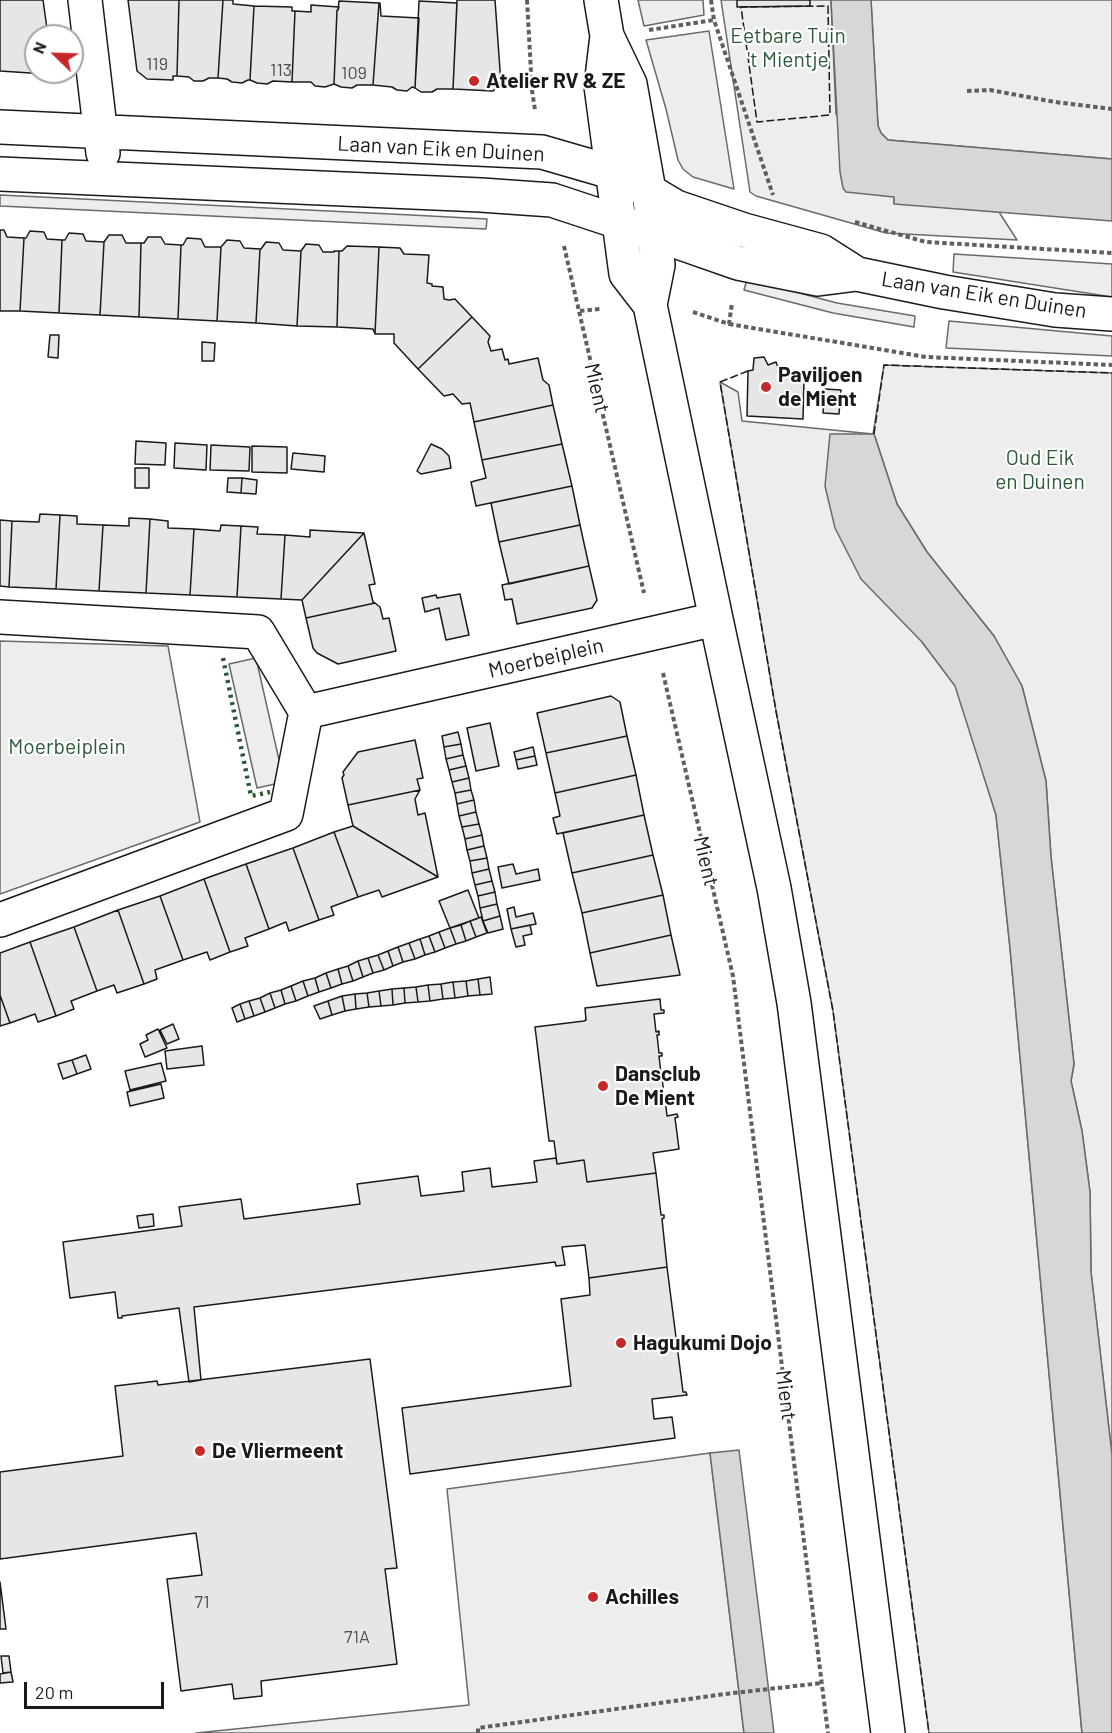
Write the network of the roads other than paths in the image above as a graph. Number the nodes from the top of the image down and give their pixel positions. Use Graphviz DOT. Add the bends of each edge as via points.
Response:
graph roads {
  1 [pos="85,0"];
  2 [pos="601,0"];
  3 [pos="607,36"];
  4 [pos="0,127"];
  5 [pos="101,132"];
  6 [pos="612,172"];
  7 [pos="0,174"];
  8 [pos="106,179"];
  9 [pos="649,191"];
  10 [pos="620,222"];
  11 [pos="655,234"];
  12 [pos="857,274"];
  13 [pos="650,304"];
  14 [pos="1112,314"];
  15 [pos="0,617"];
  16 [pos="716,619"];
  17 [pos="306,712"];
  18 [pos="0,920"];
  19 [pos="888,1733"];
  1 -- 5 [label="street"];
  2 -- 3 [label="street"];
  3 -- 6 [label="street" via="602,86"];
  3 -- 9 [label="street" via="630,84"];
  4 -- 5 [label="street, Laan van Eik en Duinen"];
  5 -- 6 [label="street, Laan van Eik en Duinen" via="542,152"];
  5 -- 8 [label="street"];
  6 -- 9 [label="street, Laan van Eik en Duinen"];
  6 -- 10 [label="street"];
  7 -- 8 [label="street, Laan van Eik en Duinen"];
  8 -- 10 [label="street, Laan van Eik en Duinen" via="552,200"];
  9 -- 11 [label="street"];
  9 -- 12 [label="street, Laan van Eik en Duinen" via="676,207 821,251"];
  10 -- 11 [label="street, Laan van Eik en Duinen"];
  10 -- 13 [label="street" via="626,274"];
  11 -- 12 [label="street, Laan van Eik en Duinen" via="738,263 818,279"];
  11 -- 13 [label="street" via="658,265"];
  12 -- 14 [label="street, Laan van Eik en Duinen" via="1055,310"];
  13 -- 16 [label="street"];
  15 -- 17 [label="street" via="258,632"];
  16 -- 17 [label="street, Moerbeiplein"];
  16 -- 19 [label="street" via="774,888 794,1003"];
  17 -- 18 [label="street" via="286,814"];
}
